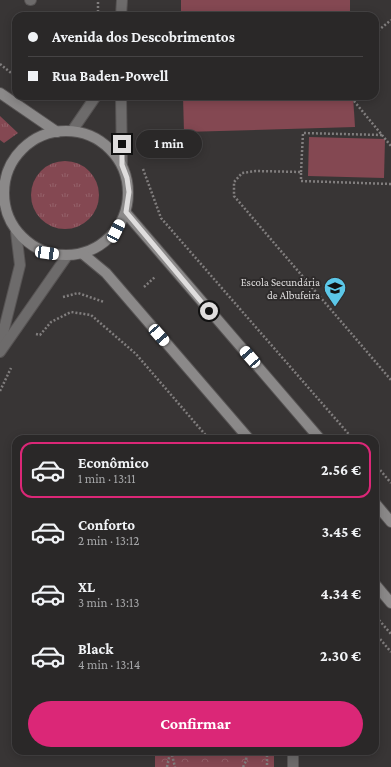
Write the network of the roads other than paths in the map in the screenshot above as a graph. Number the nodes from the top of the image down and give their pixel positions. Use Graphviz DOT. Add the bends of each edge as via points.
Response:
graph roads {
  1 [pos="122,0"];
  2 [pos="121,12"];
  3 [pos="0,93"];
  4 [pos="93,100"];
  5 [pos="122,100"];
  6 [pos="72,131"];
  7 [pos="57,132"];
  8 [pos="122,165"];
  9 [pos="2,179"];
  10 [pos="126,212"];
  11 [pos="16,232"];
  12 [pos="82,254"];
  13 [pos="66,256"];
  14 [pos="0,345"];
  15 [pos="0,352"];
  16 [pos="246,435"];
  17 [pos="317,435"];
  18 [pos="379,508"];
  19 [pos="391,522"];
  20 [pos="379,589"];
  21 [pos="391,603"];
  22 [pos="293,755"];
  23 [pos="293,767"];
  1 -- 2 [label="street"];
  3 -- 7 [label="main road"];
  4 -- 6 [label="street"];
  5 -- 8 [label="street"];
  6 -- 7 [label="main road"];
  6 -- 8 [label="main road" via="87,134 101,141"];
  7 -- 9 [label="main road" via="27,144 16,155"];
  8 -- 10 [label="main road" via="129,192"];
  9 -- 11 [label="main road" via="7,217"];
  10 -- 12 [label="main road" via="116,231 102,245"];
  10 -- 17 [label="main road"];
  11 -- 13 [label="main road" via="30,245 47,253"];
  11 -- 14 [label="street" via="20,265"];
  12 -- 13 [label="main road"];
  12 -- 16 [label="main road" via="106,273"];
  13 -- 15 [label="street"];
  18 -- 19 [label="main road"];
  20 -- 21 [label="main road"];
  22 -- 23 [label="street"];
}
